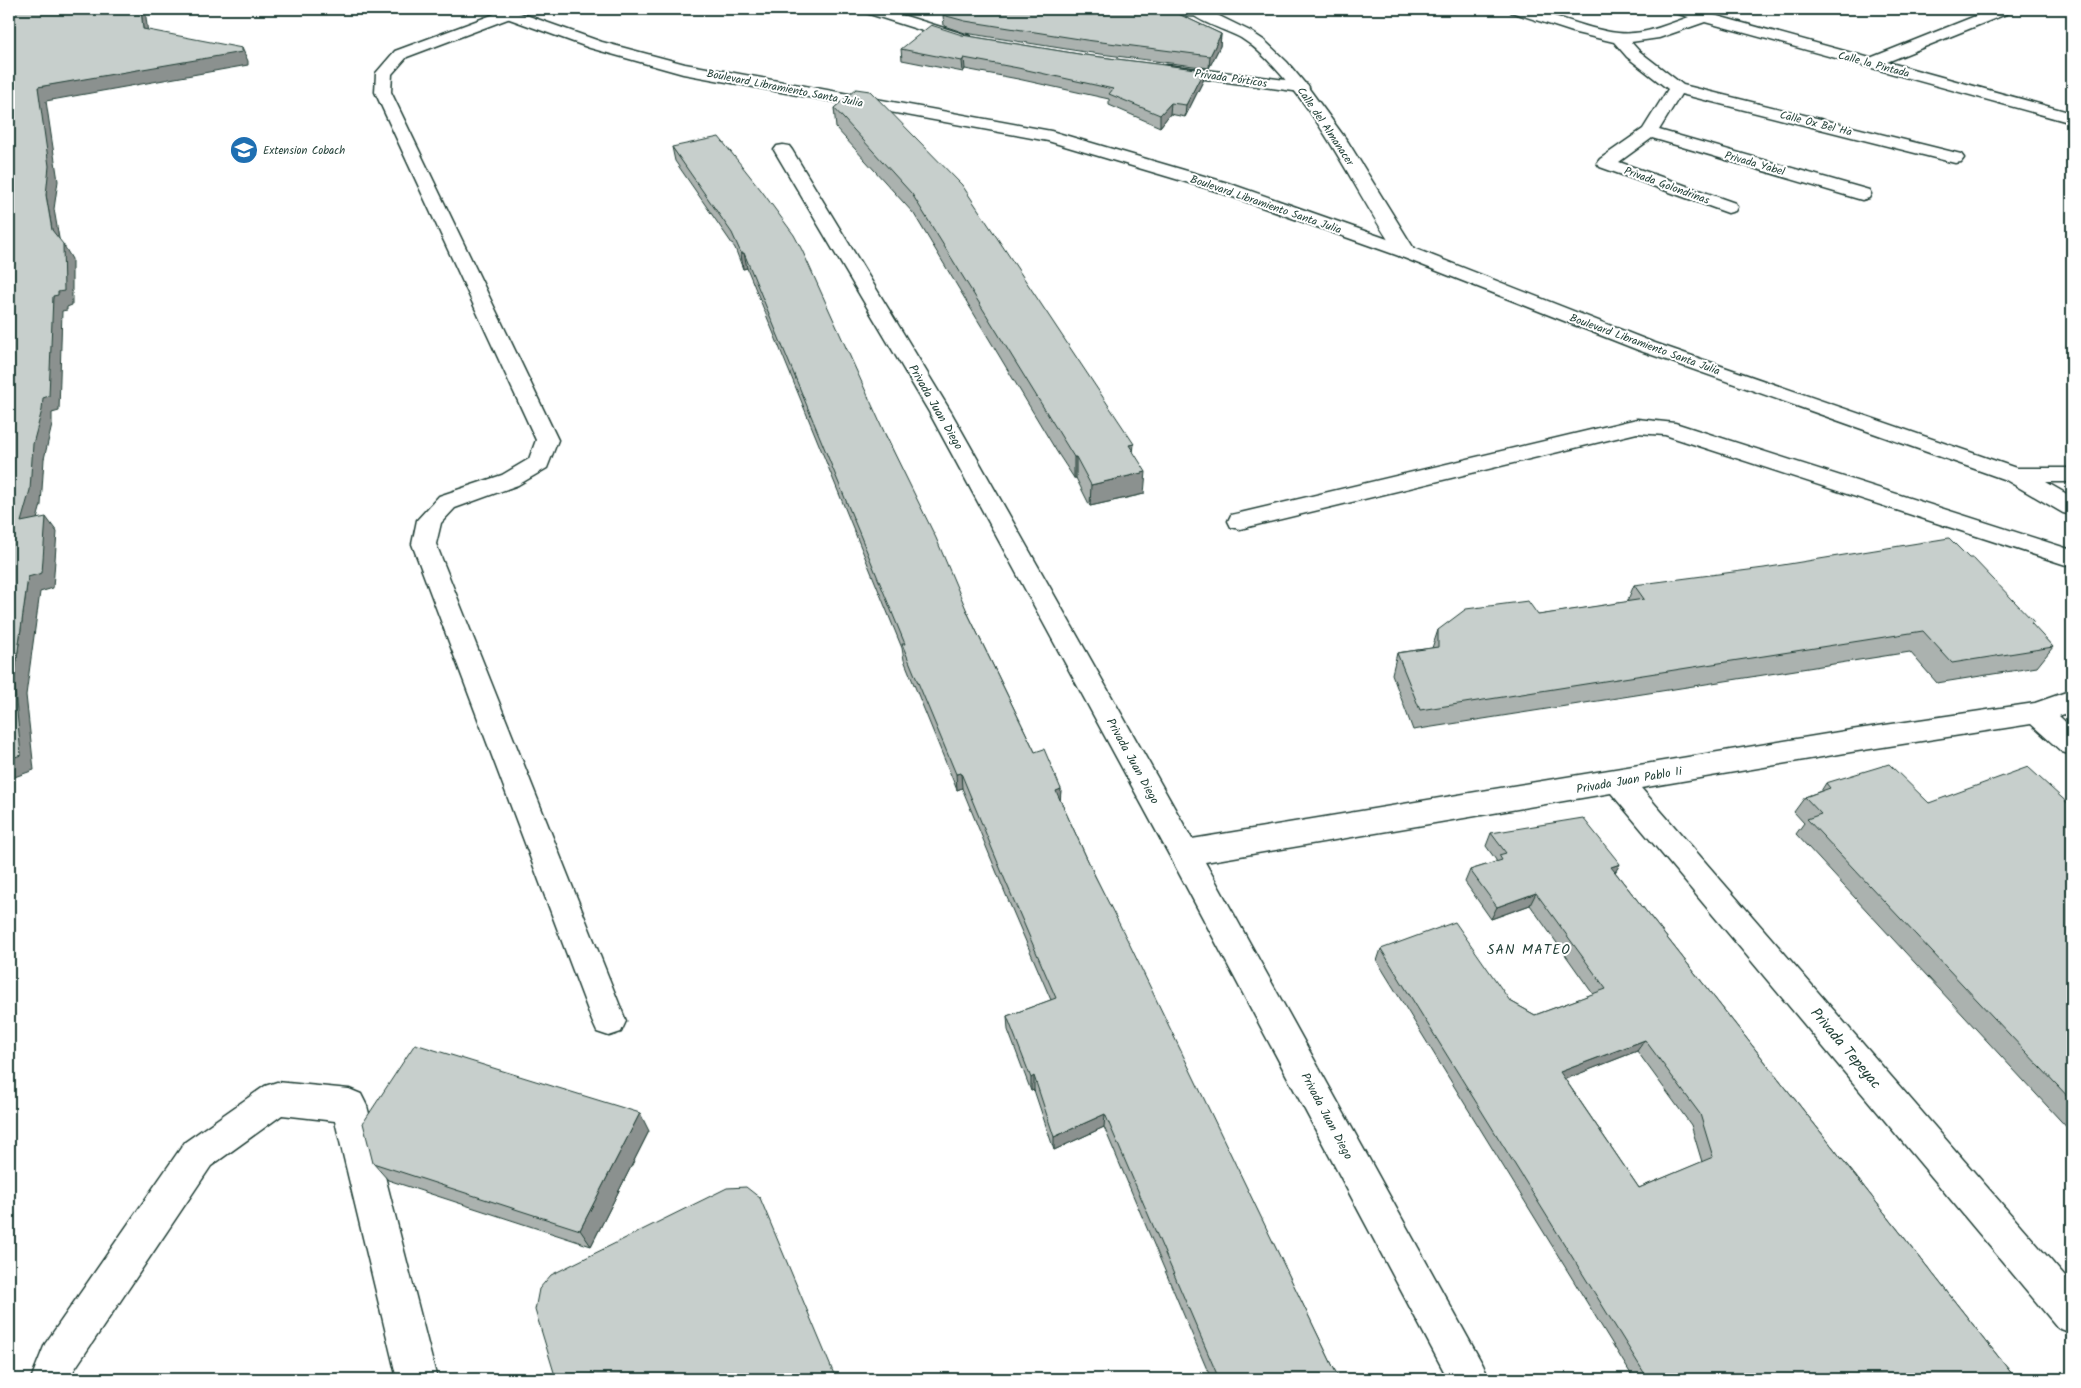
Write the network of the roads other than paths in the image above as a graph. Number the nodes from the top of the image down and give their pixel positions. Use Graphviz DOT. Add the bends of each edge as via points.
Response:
graph roads {
  1 [pos="868,9"];
  2 [pos="1171,9"];
  3 [pos="1516,9"];
  4 [pos="1676,9"];
  5 [pos="2006,9"];
  6 [pos="1197,10"];
  7 [pos="502,11"];
  8 [pos="1704,17"];
  9 [pos="1619,38"];
  10 [pos="982,42"];
  11 [pos="1871,63"];
  12 [pos="1153,68"];
  13 [pos="1301,87"];
  14 [pos="1677,88"];
  15 [pos="2072,118"];
  16 [pos="1648,132"];
  17 [pos="783,150"];
  18 [pos="1955,158"];
  19 [pos="1862,194"];
  20 [pos="1728,207"];
  21 [pos="1406,252"];
  22 [pos="2014,475"];
  23 [pos="2072,475"];
  24 [pos="2072,507"];
  25 [pos="1240,521"];
  26 [pos="2072,559"];
  27 [pos="2072,700"];
  28 [pos="2037,714"];
  29 [pos="2072,744"];
  30 [pos="1619,782"];
  31 [pos="1184,853"];
  32 [pos="609,1021"];
  33 [pos="2072,1314"];
  34 [pos="51,1379"];
  35 [pos="417,1379"];
  36 [pos="1469,1379"];
  1 -- 10 [label="street"];
  2 -- 6 [label="street"];
  3 -- 9 [label="street" via="1581,30"];
  4 -- 8 [label="street, Calle la Pintada"];
  5 -- 11 [label="street"];
  6 -- 13 [label="street, Calle del Almanacer" via="1258,42"];
  7 -- 21 [label="street, Boulevard Libramiento Santa Julia" via="596,45 683,69 1052,136 1222,187"];
  7 -- 32 [label="street" via="401,54 384,73 383,92 547,440 539,463 510,480 447,502 429,520 424,544"];
  8 -- 9 [label="street" via="1654,35"];
  8 -- 11 [label="street, Calle la Pintada"];
  9 -- 14 [label="street, Calle Ox Bel Ha" via="1633,54"];
  11 -- 15 [label="street, Calle la Pintada"];
  12 -- 13 [label="street, Privada Pórticos"];
  13 -- 21 [label="street, Calle del Almanacer"];
  14 -- 16 [label="street"];
  14 -- 18 [label="street, Calle Ox Bel Ha"];
  16 -- 19 [label="street, Privada Yabel"];
  16 -- 20 [label="street, Privada Golondrinas" via="1606,163"];
  17 -- 31 [label="street, Privada Juan Diego" via="940,412"];
  21 -- 22 [label="street, Boulevard Libramiento Santa Julia" via="1644,346"];
  22 -- 23 [label="street, Boulevard Libramiento Santa Julia"];
  22 -- 24 [label="street, Boulevard Libramiento Santa Julia"];
  25 -- 26 [label="street" via="1637,426 1667,428"];
  27 -- 28 [label="street, Privada Juan Pablo Ii"];
  28 -- 29 [label="street"];
  28 -- 30 [label="street, Privada Juan Pablo Ii" via="1851,741"];
  30 -- 31 [label="street, Privada Juan Pablo Ii"];
  30 -- 33 [label="street, Privada Tepeyac"];
  31 -- 36 [label="street, Privada Juan Diego"];
  34 -- 35 [label="street" via="59,1358 198,1154 277,1098 349,1106"];
}
